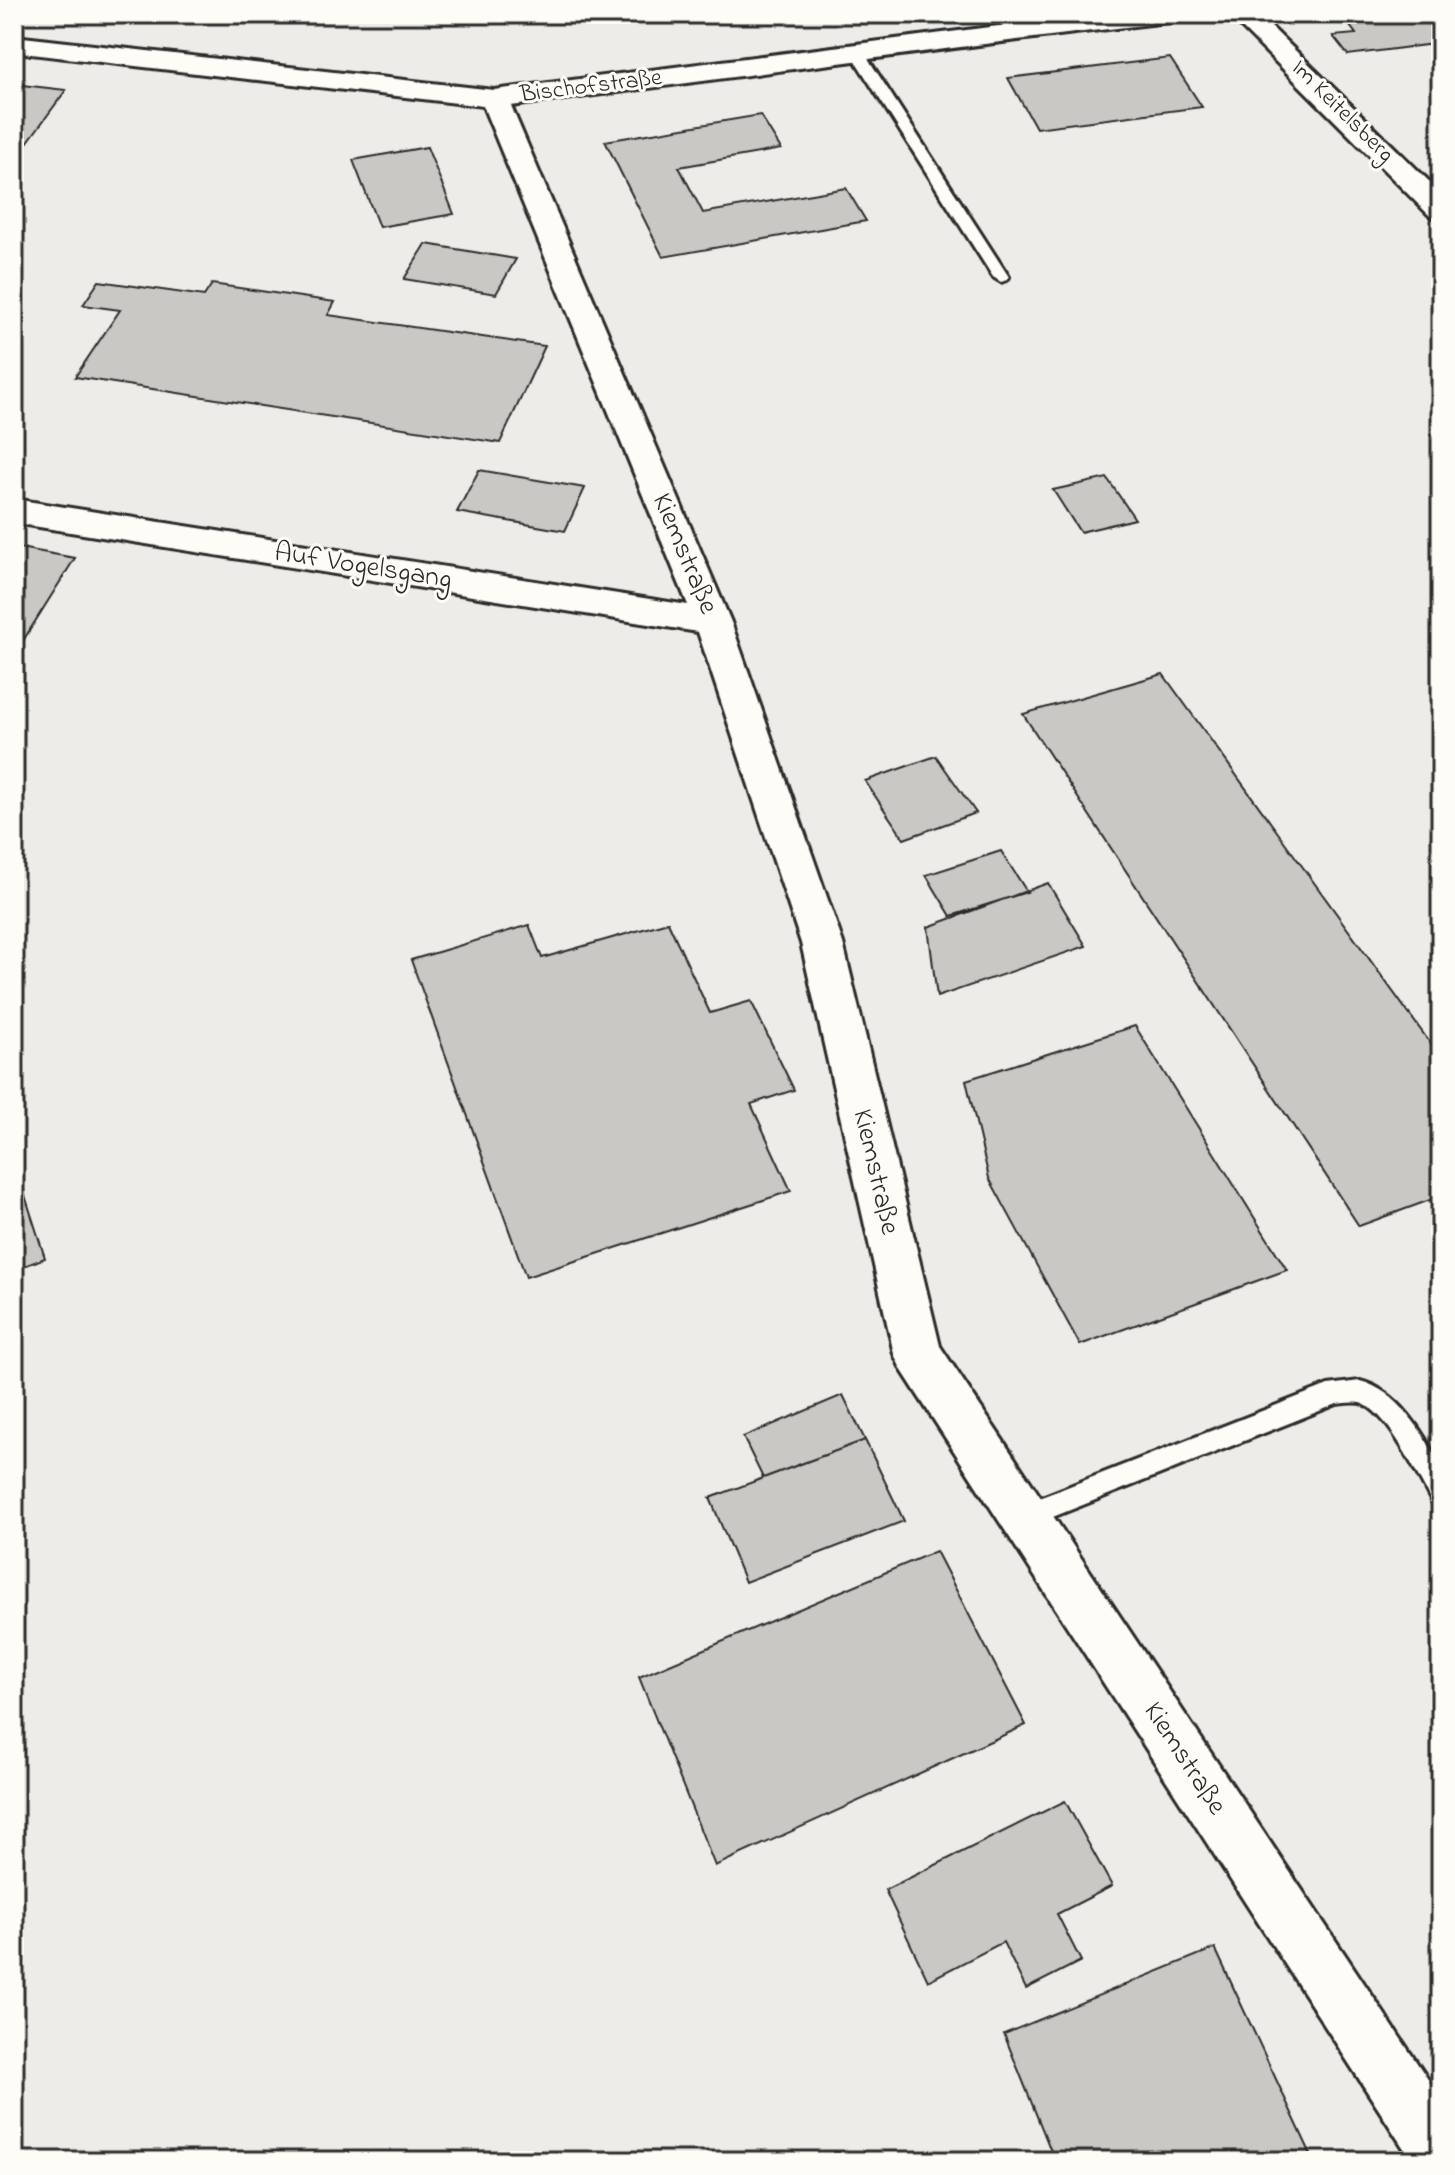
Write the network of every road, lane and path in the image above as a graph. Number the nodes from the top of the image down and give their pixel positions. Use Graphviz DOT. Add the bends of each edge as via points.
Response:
graph roads {
  1 [pos="1168,14"];
  2 [pos="1242,14"];
  3 [pos="920,20"];
  4 [pos="952,38"];
  5 [pos="14,44"];
  6 [pos="858,54"];
  7 [pos="494,99"];
  8 [pos="1441,210"];
  9 [pos="1001,277"];
  10 [pos="14,511"];
  11 [pos="713,622"];
  12 [pos="1441,1494"];
  13 [pos="1025,1516"];
  14 [pos="1441,2152"];
  1 -- 4 [label="street, Bischofstraße"];
  2 -- 8 [label="street, Im Keitelsberg"];
  3 -- 4 [label="street"];
  4 -- 6 [label="street, Bischofstraße"];
  5 -- 7 [label="street, Bischofstraße"];
  6 -- 7 [label="street, Bischofstraße"];
  6 -- 9 [label="lane"];
  7 -- 11 [label="street, Kiemstraße"];
  10 -- 11 [label="street, Auf Vogelsgang"];
  11 -- 13 [label="street, Kiemstraße" via="822,943 918,1354"];
  12 -- 13 [label="lane" via="1396,1422 1373,1397 1337,1393"];
  13 -- 14 [label="street, Kiemstraße"];
}
